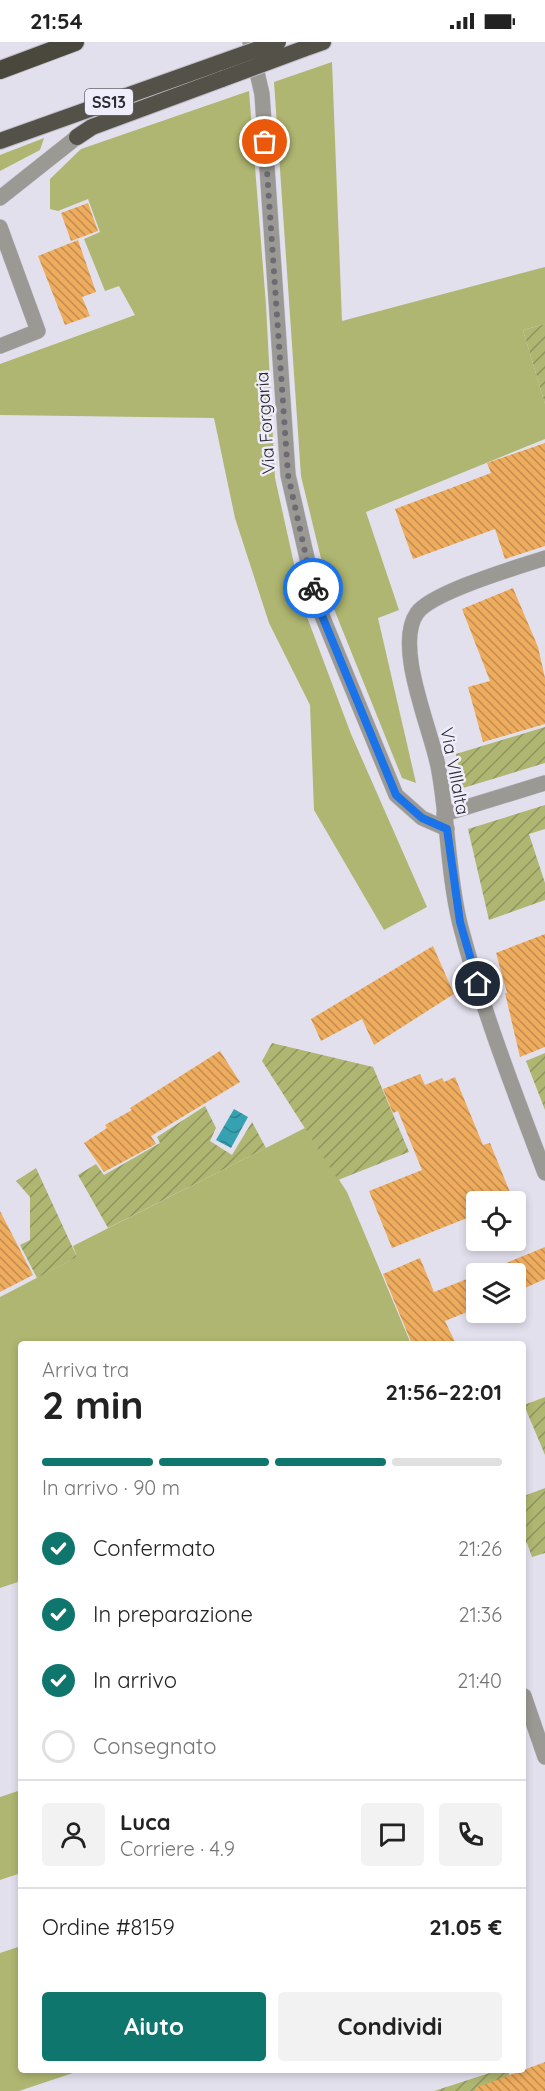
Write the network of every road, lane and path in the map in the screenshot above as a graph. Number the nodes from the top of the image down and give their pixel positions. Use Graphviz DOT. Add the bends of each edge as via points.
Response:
graph roads {
  1 [pos="75,42"];
  2 [pos="250,42"];
  3 [pos="278,42"];
  4 [pos="322,42"];
  5 [pos="0,70"];
  6 [pos="220,71"];
  7 [pos="77,137"];
  8 [pos="0,141"];
  9 [pos="0,198"];
  10 [pos="0,227"];
  11 [pos="0,346"];
  12 [pos="545,558"];
  13 [pos="545,783"];
  14 [pos="446,822"];
  15 [pos="545,1173"];
  16 [pos="526,1702"];
  17 [pos="545,1757"];
  1 -- 5 [label="highway"];
  2 -- 14 [label="street, Via Forgaria" via="262,94 288,475 318,606 396,795 422,818"];
  3 -- 6 [label="highway, SS13, bridge"];
  4 -- 6 [label="highway, bridge"];
  6 -- 7 [label="highway" via="92,126"];
  6 -- 8 [label="highway, SS13"];
  7 -- 9 [label="street"];
  10 -- 11 [label="street" via="38,331"];
  12 -- 14 [label="street, Via VIllalta" via="437,598 417,612 410,628 413,675 439,770"];
  13 -- 14 [label="street"];
  14 -- 15 [label="street, Via VIllalta" via="460,922 483,1004"];
  16 -- 17 [label="street"];
}
